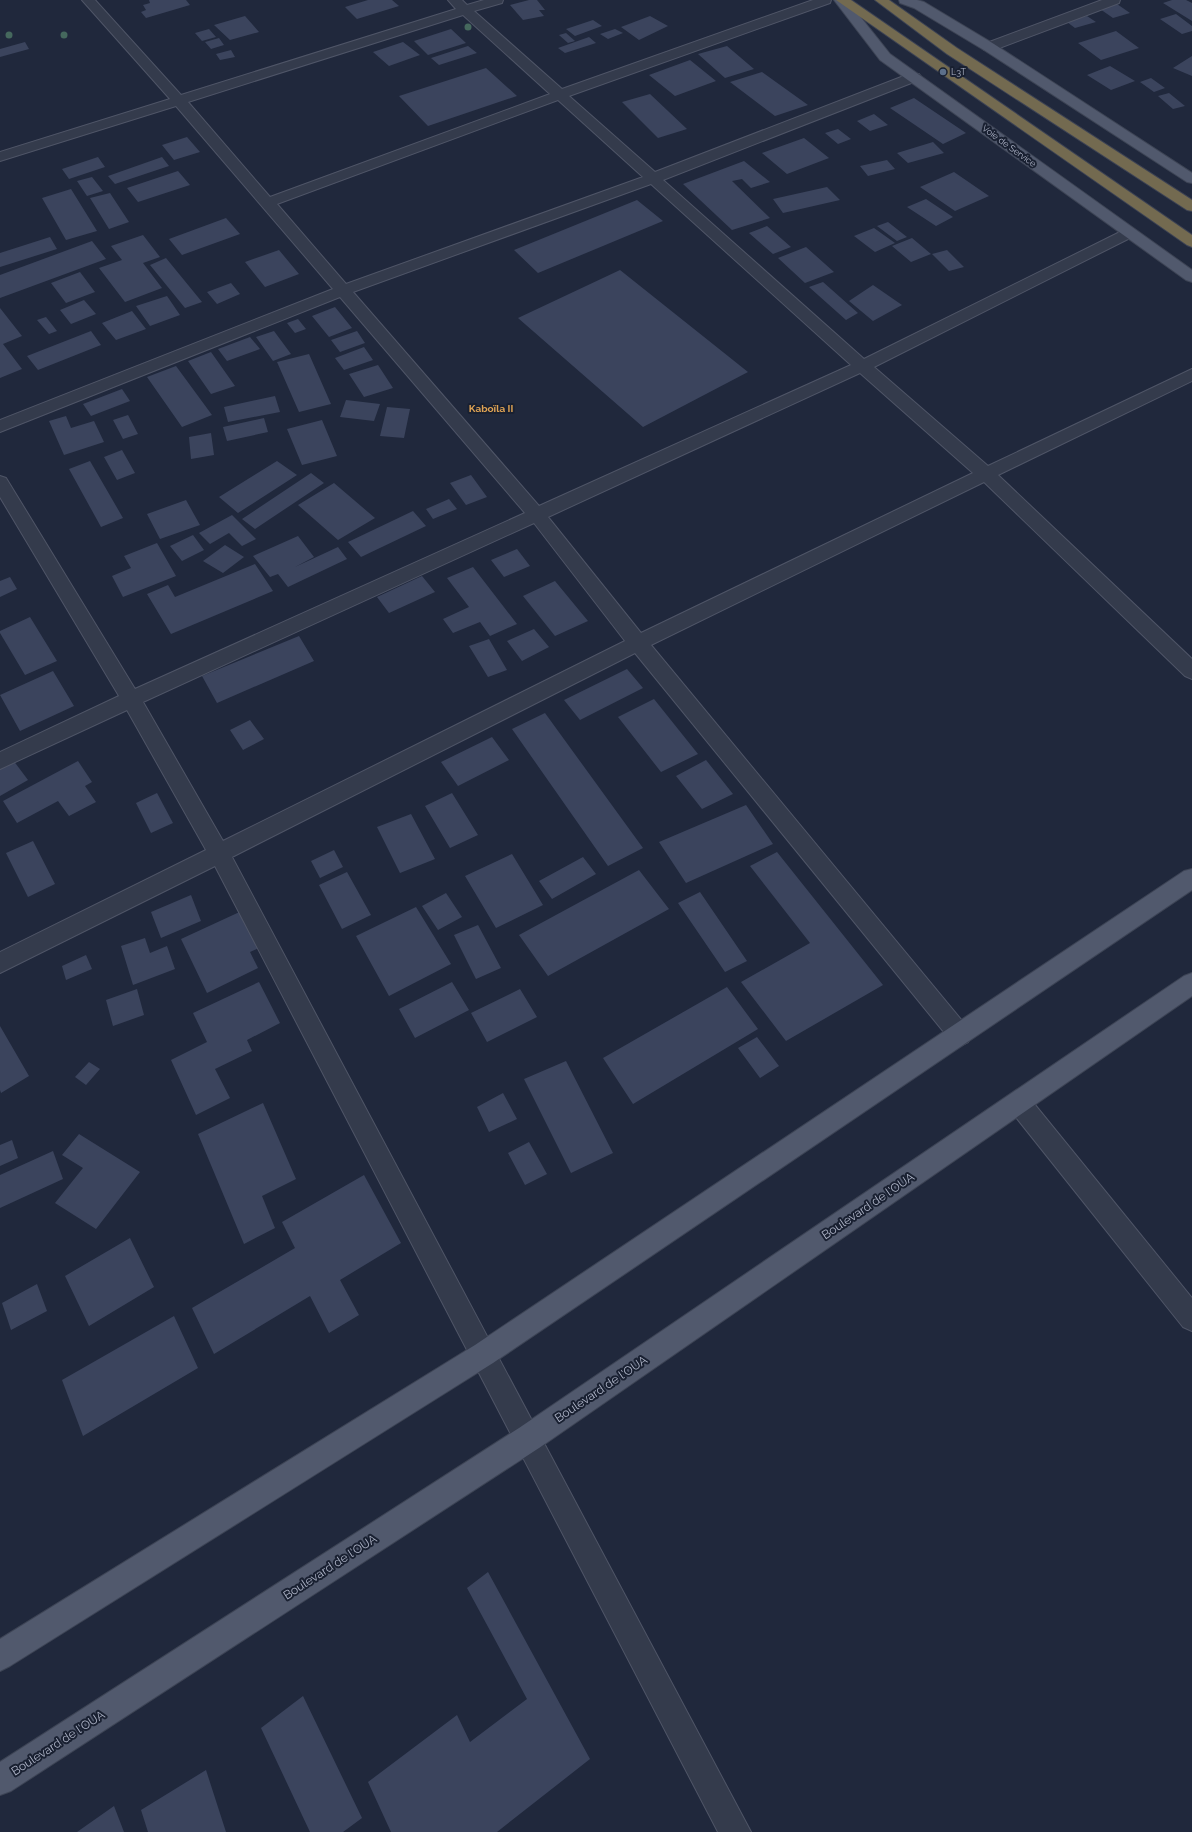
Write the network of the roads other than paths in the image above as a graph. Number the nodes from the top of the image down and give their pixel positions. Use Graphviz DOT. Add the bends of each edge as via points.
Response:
graph roads {
  1 [pos="88,0"];
  2 [pos="497,0"];
  3 [pos="825,0"];
  4 [pos="841,0"];
  5 [pos="881,0"];
  6 [pos="905,0"];
  7 [pos="1114,0"];
  8 [pos="459,5"];
  9 [pos="989,47"];
  10 [pos="914,78"];
  11 [pos="559,95"];
  12 [pos="180,102"];
  13 [pos="0,157"];
  14 [pos="654,178"];
  15 [pos="1192,179"];
  16 [pos="267,203"];
  17 [pos="1192,207"];
  18 [pos="1129,233"];
  19 [pos="1192,242"];
  20 [pos="1192,277"];
  21 [pos="344,290"];
  22 [pos="862,366"];
  23 [pos="1192,374"];
  24 [pos="0,426"];
  25 [pos="987,475"];
  26 [pos="0,482"];
  27 [pos="537,515"];
  28 [pos="638,643"];
  29 [pos="1192,671"];
  30 [pos="130,698"];
  31 [pos="0,761"];
  32 [pos="219,853"];
  33 [pos="1192,878"];
  34 [pos="0,963"];
  35 [pos="1192,983"];
  36 [pos="960,1035"];
  37 [pos="1019,1103"];
  38 [pos="1192,1318"];
  39 [pos="484,1354"];
  40 [pos="529,1438"];
  41 [pos="0,1656"];
  42 [pos="0,1780"];
  43 [pos="735,1832"];
  1 -- 12 [label="street"];
  2 -- 8 [label="street"];
  3 -- 11 [label="street"];
  4 -- 10 [label="main road, Voie de Service" via="885,57"];
  4 -- 19 [label="highway"];
  5 -- 17 [label="highway" via="952,51"];
  6 -- 9 [label="main road" via="919,5"];
  7 -- 9 [label="street"];
  8 -- 11 [label="street"];
  8 -- 12 [label="street"];
  9 -- 15 [label="main road"];
  10 -- 14 [label="street"];
  10 -- 18 [label="main road, Voie de Service"];
  11 -- 14 [label="street"];
  11 -- 16 [label="street"];
  12 -- 13 [label="street"];
  12 -- 16 [label="street"];
  14 -- 21 [label="street"];
  14 -- 22 [label="street"];
  16 -- 21 [label="street"];
  18 -- 20 [label="main road, Voie de Service"];
  18 -- 22 [label="street"];
  21 -- 24 [label="street"];
  21 -- 27 [label="street"];
  22 -- 25 [label="street"];
  22 -- 27 [label="street"];
  23 -- 25 [label="street"];
  25 -- 28 [label="street"];
  25 -- 29 [label="street"];
  26 -- 30 [label="street"];
  27 -- 28 [label="street"];
  27 -- 30 [label="street"];
  28 -- 32 [label="street"];
  28 -- 36 [label="street"];
  30 -- 31 [label="street"];
  30 -- 32 [label="street"];
  32 -- 34 [label="street"];
  32 -- 39 [label="street"];
  33 -- 36 [label="main road"];
  35 -- 37 [label="main road, Boulevard de l'OUA"];
  36 -- 39 [label="main road"];
  37 -- 38 [label="street"];
  37 -- 40 [label="main road, Boulevard de l'OUA"];
  39 -- 40 [label="street"];
  39 -- 41 [label="main road"];
  40 -- 42 [label="main road, Boulevard de l'OUA"];
  40 -- 43 [label="street"];
}
